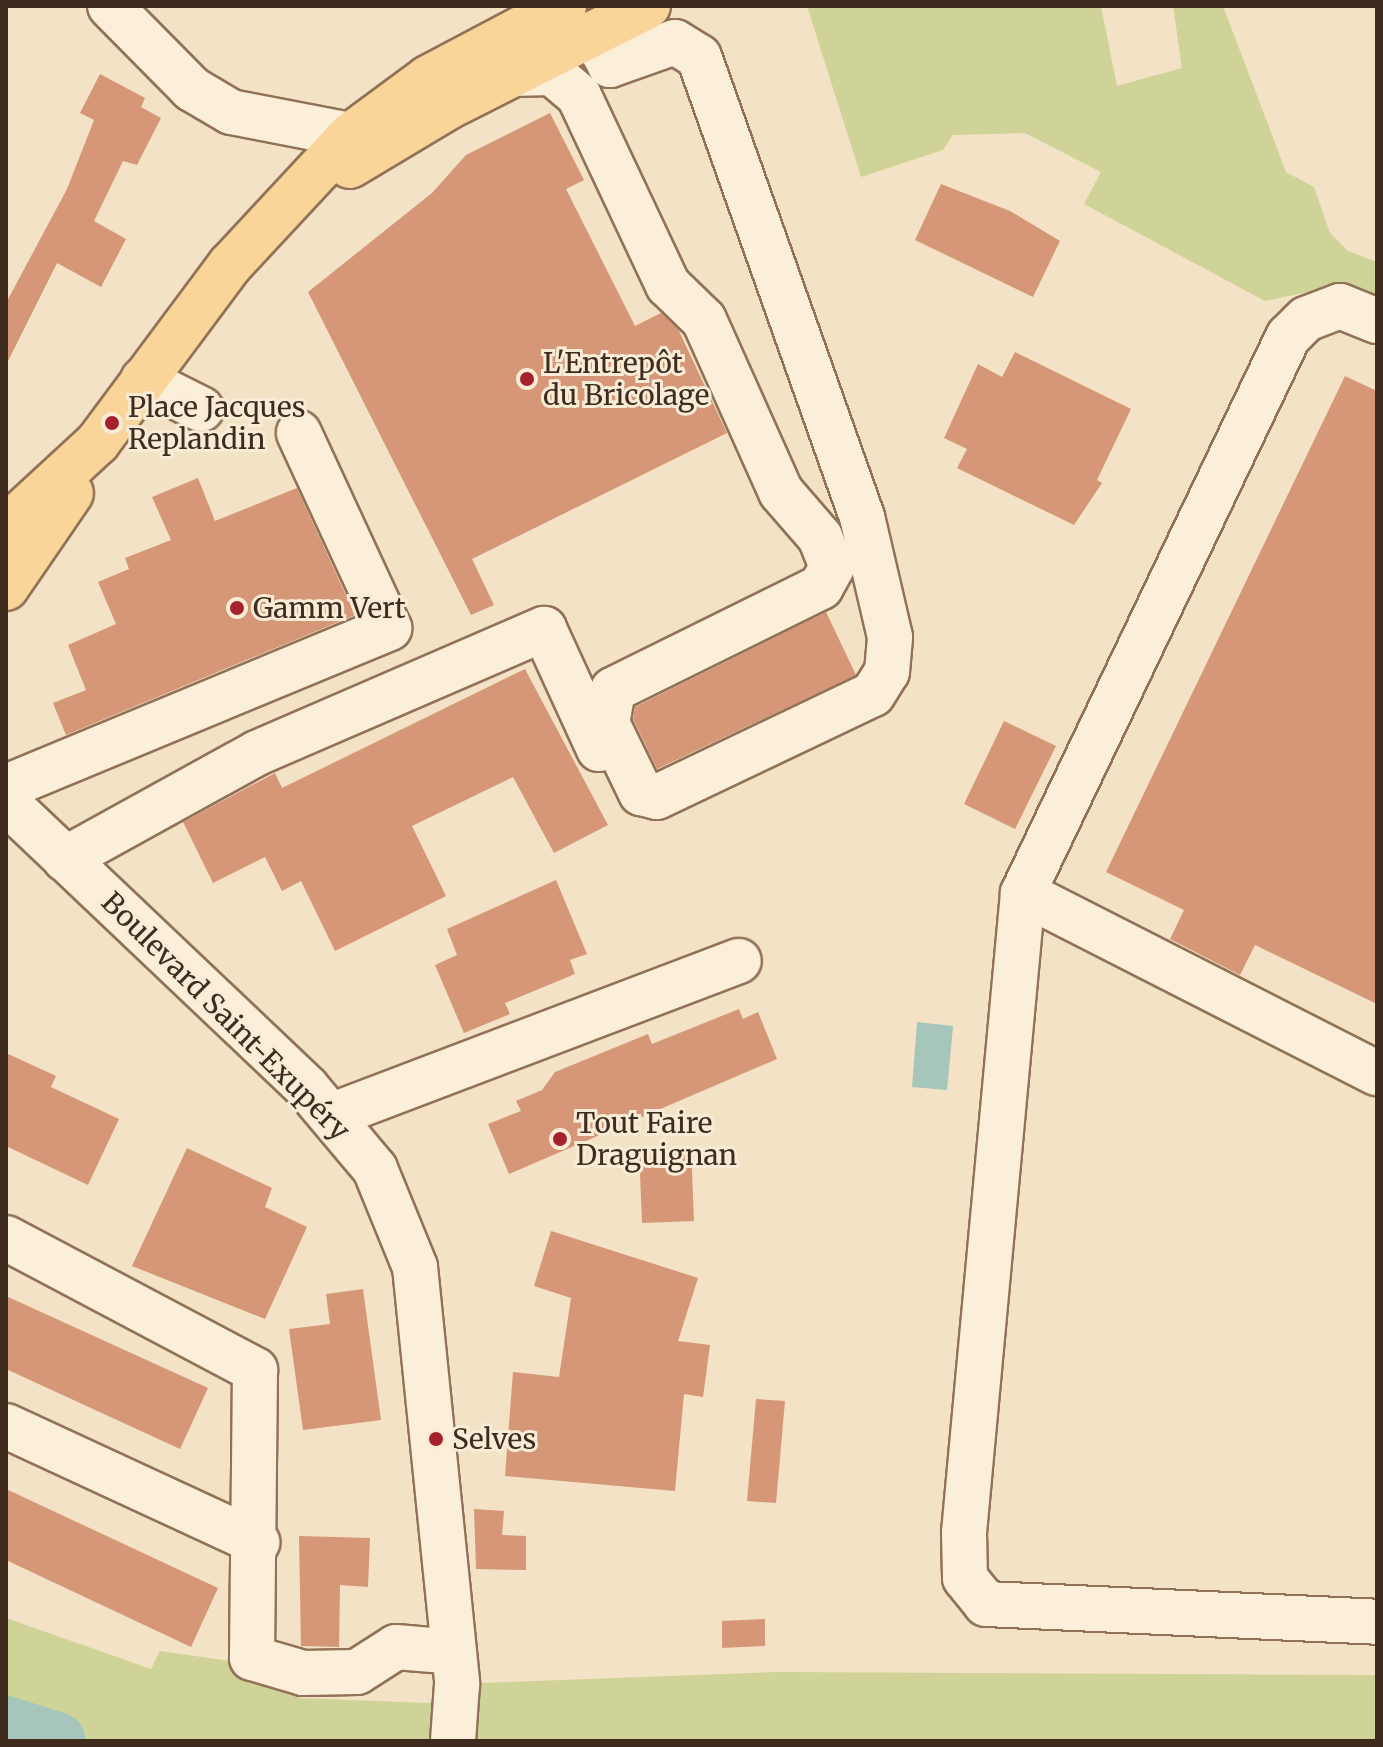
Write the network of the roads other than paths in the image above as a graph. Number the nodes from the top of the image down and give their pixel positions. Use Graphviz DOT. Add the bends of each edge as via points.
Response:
graph roads {
  1 [pos="110,6"];
  2 [pos="564,6"];
  3 [pos="633,13"];
  4 [pos="558,68"];
  5 [pos="351,135"];
  6 [pos="247,245"];
  7 [pos="1377,321"];
  8 [pos="143,380"];
  9 [pos="201,409"];
  10 [pos="299,433"];
  11 [pos="98,442"];
  12 [pos="841,465"];
  13 [pos="781,492"];
  14 [pos="6,527"];
  15 [pos="6,588"];
  16 [pos="599,749"];
  17 [pos="6,787"];
  18 [pos="6,802"];
  19 [pos="65,859"];
  20 [pos="1023,893"];
  21 [pos="739,961"];
  22 [pos="1377,1073"];
  23 [pos="333,1115"];
  24 [pos="6,1238"];
  25 [pos="6,1426"];
  26 [pos="257,1542"];
  27 [pos="1377,1622"];
  28 [pos="455,1668"];
  29 [pos="453,1741"];
  1 -- 5 [label="street" via="180,79 231,112"];
  2 -- 4 [label="main road"];
  2 -- 5 [label="main road" via="428,78"];
  3 -- 4 [label="main road"];
  3 -- 12 [label="street" via="603,52 610,65 675,42 699,57"];
  4 -- 6 [label="main road" via="509,74 365,155"];
  4 -- 13 [label="street" via="579,96 668,285 704,320"];
  5 -- 6 [label="main road"];
  6 -- 8 [label="main road"];
  7 -- 20 [label="street" via="1340,306 1306,319 1288,337"];
  8 -- 9 [label="street"];
  8 -- 11 [label="main road"];
  10 -- 17 [label="street" via="389,628"];
  11 -- 14 [label="main road"];
  11 -- 15 [label="main road"];
  12 -- 13 [label="street"];
  12 -- 13 [label="street" via="883,589 890,652 884,681 862,699 650,798 607,723 613,690 829,580 829,552"];
  16 -- 19 [label="street" via="544,629 257,753"];
  18 -- 19 [label="street, Boulevard Saint-Exupéry"];
  19 -- 23 [label="street, Boulevard Saint-Exupéry"];
  20 -- 22 [label="street"];
  20 -- 27 [label="street" via="965,1578 986,1604"];
  21 -- 23 [label="street"];
  23 -- 28 [label="street, Boulevard Saint-Exupéry" via="375,1169 415,1267"];
  24 -- 26 [label="street" via="255,1370"];
  25 -- 26 [label="street"];
  26 -- 28 [label="street" via="252,1658 303,1673 357,1672 396,1647"];
  28 -- 29 [label="street, Boulevard Saint-Exupéry"];
}
